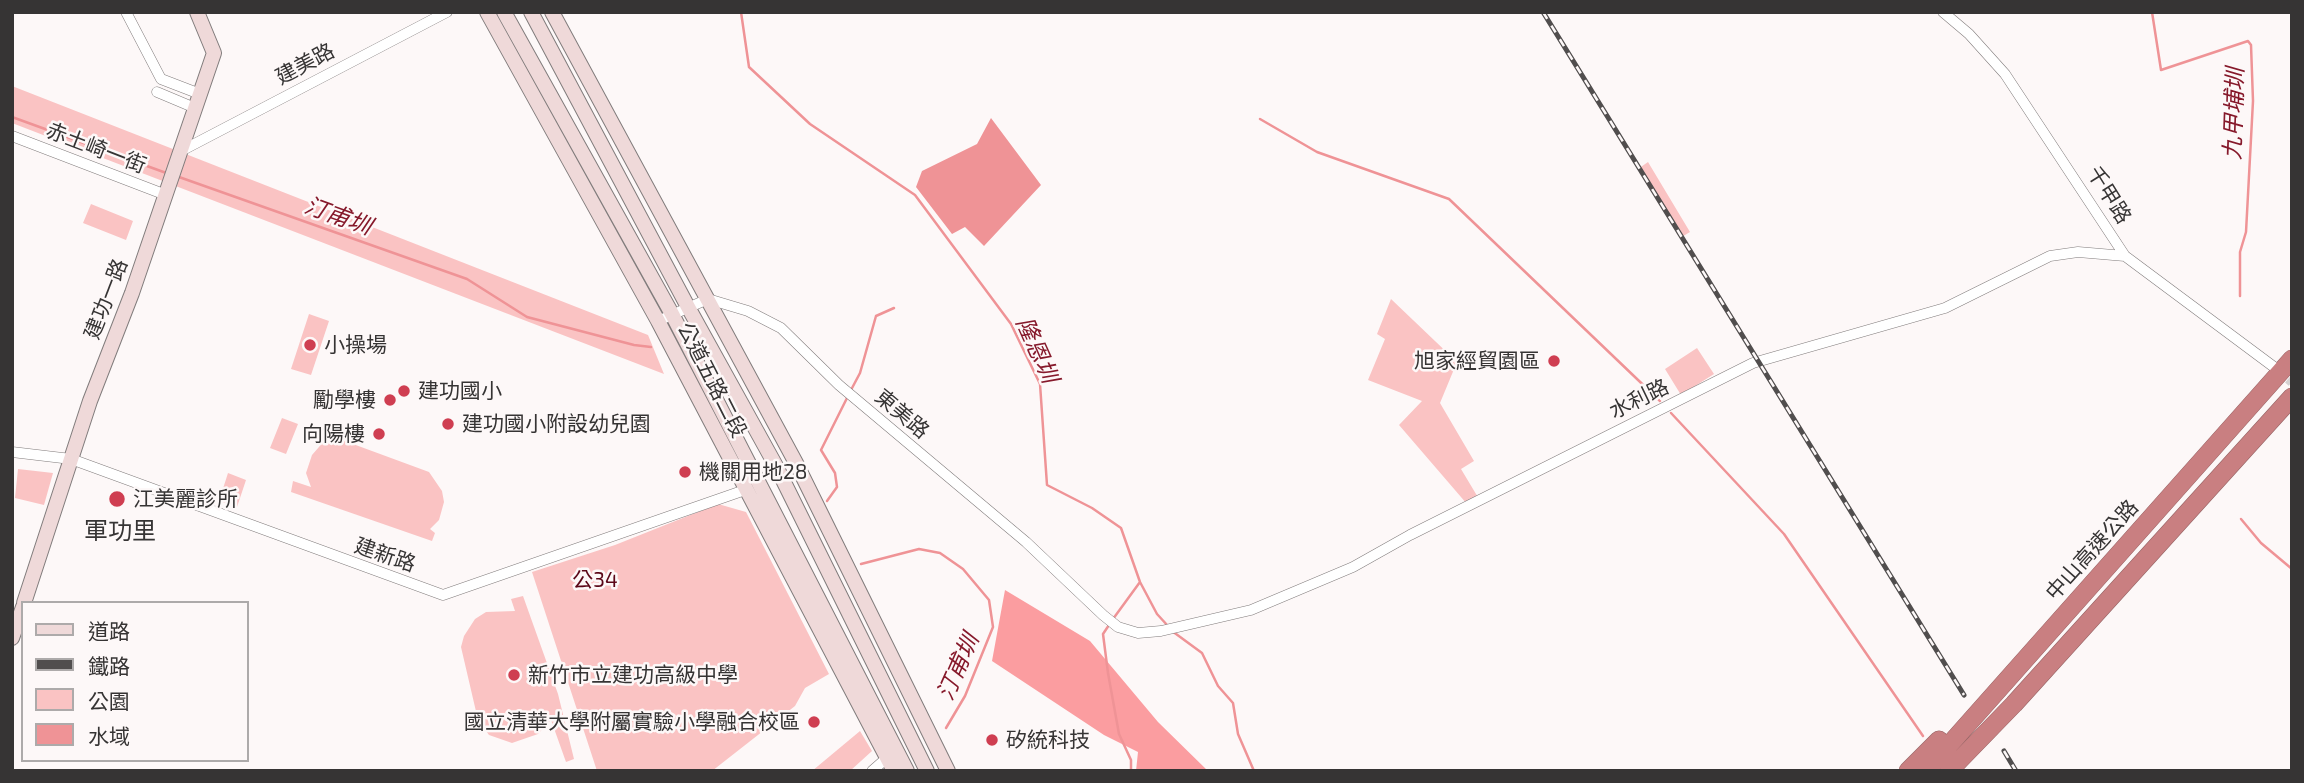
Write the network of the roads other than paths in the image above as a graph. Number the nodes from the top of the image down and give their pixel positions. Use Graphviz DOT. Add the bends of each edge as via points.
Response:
graph roads {
  1 [pos="126,12"];
  2 [pos="197,12"];
  3 [pos="447,12"];
  4 [pos="487,12"];
  5 [pos="505,12"];
  6 [pos="531,12"];
  7 [pos="552,12"];
  8 [pos="1943,12"];
  9 [pos="156,92"];
  10 [pos="198,101"];
  11 [pos="12,136"];
  12 [pos="180,154"];
  13 [pos="166,195"];
  14 [pos="2125,256"];
  15 [pos="708,299"];
  16 [pos="688,307"];
  17 [pos="671,314"];
  18 [pos="658,321"];
  19 [pos="2292,359"];
  20 [pos="2274,367"];
  21 [pos="2292,397"];
  22 [pos="12,452"];
  23 [pos="71,459"];
  24 [pos="745,490"];
  25 [pos="24,601"];
  26 [pos="21,611"];
  27 [pos="1161,631"];
  28 [pos="2046,634"];
  29 [pos="12,638"];
  30 [pos="2014,704"];
  31 [pos="916,751"];
  32 [pos="891,764"];
  33 [pos="872,771"];
  34 [pos="907,771"];
  35 [pos="926,771"];
  36 [pos="935,771"];
  37 [pos="948,771"];
  38 [pos="1908,771"];
  39 [pos="1926,771"];
  40 [pos="1949,771"];
  41 [pos="1962,771"];
  1 -- 10 [label="street" via="161,79"];
  2 -- 10 [label="street, 建功一路" via="214,53"];
  3 -- 12 [label="street, 建美路"];
  4 -- 18 [label="street, 公道五路二段"];
  5 -- 17 [label="street, 公道五路二段"];
  6 -- 16 [label="street, 公道五路二段"];
  7 -- 15 [label="street, 公道五路二段"];
  8 -- 14 [label="street, 千甲路" via="2005,74"];
  9 -- 10 [label="street"];
  10 -- 12 [label="street, 建功一路"];
  11 -- 13 [label="street, 赤土崎一街"];
  12 -- 13 [label="street, 建功一路"];
  13 -- 23 [label="street, 建功一路"];
  14 -- 20 [label="street, 千甲路"];
  14 -- 27 [label="street, 水利路" via="2078,252 2050,256 1945,309 1753,363 1353,567 1251,610"];
  15 -- 16 [label="street"];
  15 -- 27 [label="street, 東美路" via="781,328 849,394 1026,542 1118,626 1138,633"];
  15 -- 37 [label="street, 公道五路二段" via="796,463"];
  16 -- 17 [label="street"];
  16 -- 31 [label="street, 公道五路二段" via="776,466"];
  17 -- 18 [label="street"];
  17 -- 34 [label="street, 公道五路二段"];
  18 -- 24 [label="street, 公道五路二段"];
  19 -- 28 [label="highway, 中山高速公路"];
  21 -- 30 [label="highway"];
  22 -- 23 [label="street, 建新路"];
  23 -- 24 [label="street, 建新路" via="443,595"];
  23 -- 25 [label="street, 建功一路"];
  24 -- 32 [label="street, 公道五路二段"];
  26 -- 29 [label="street, 建功一路"];
  28 -- 38 [label="highway"];
  28 -- 39 [label="highway, 中山高速公路"];
  30 -- 40 [label="highway"];
  30 -- 41 [label="highway"];
  31 -- 35 [label="street, 公道五路二段"];
  31 -- 36 [label="street"];
  32 -- 33 [label="street"];
}
